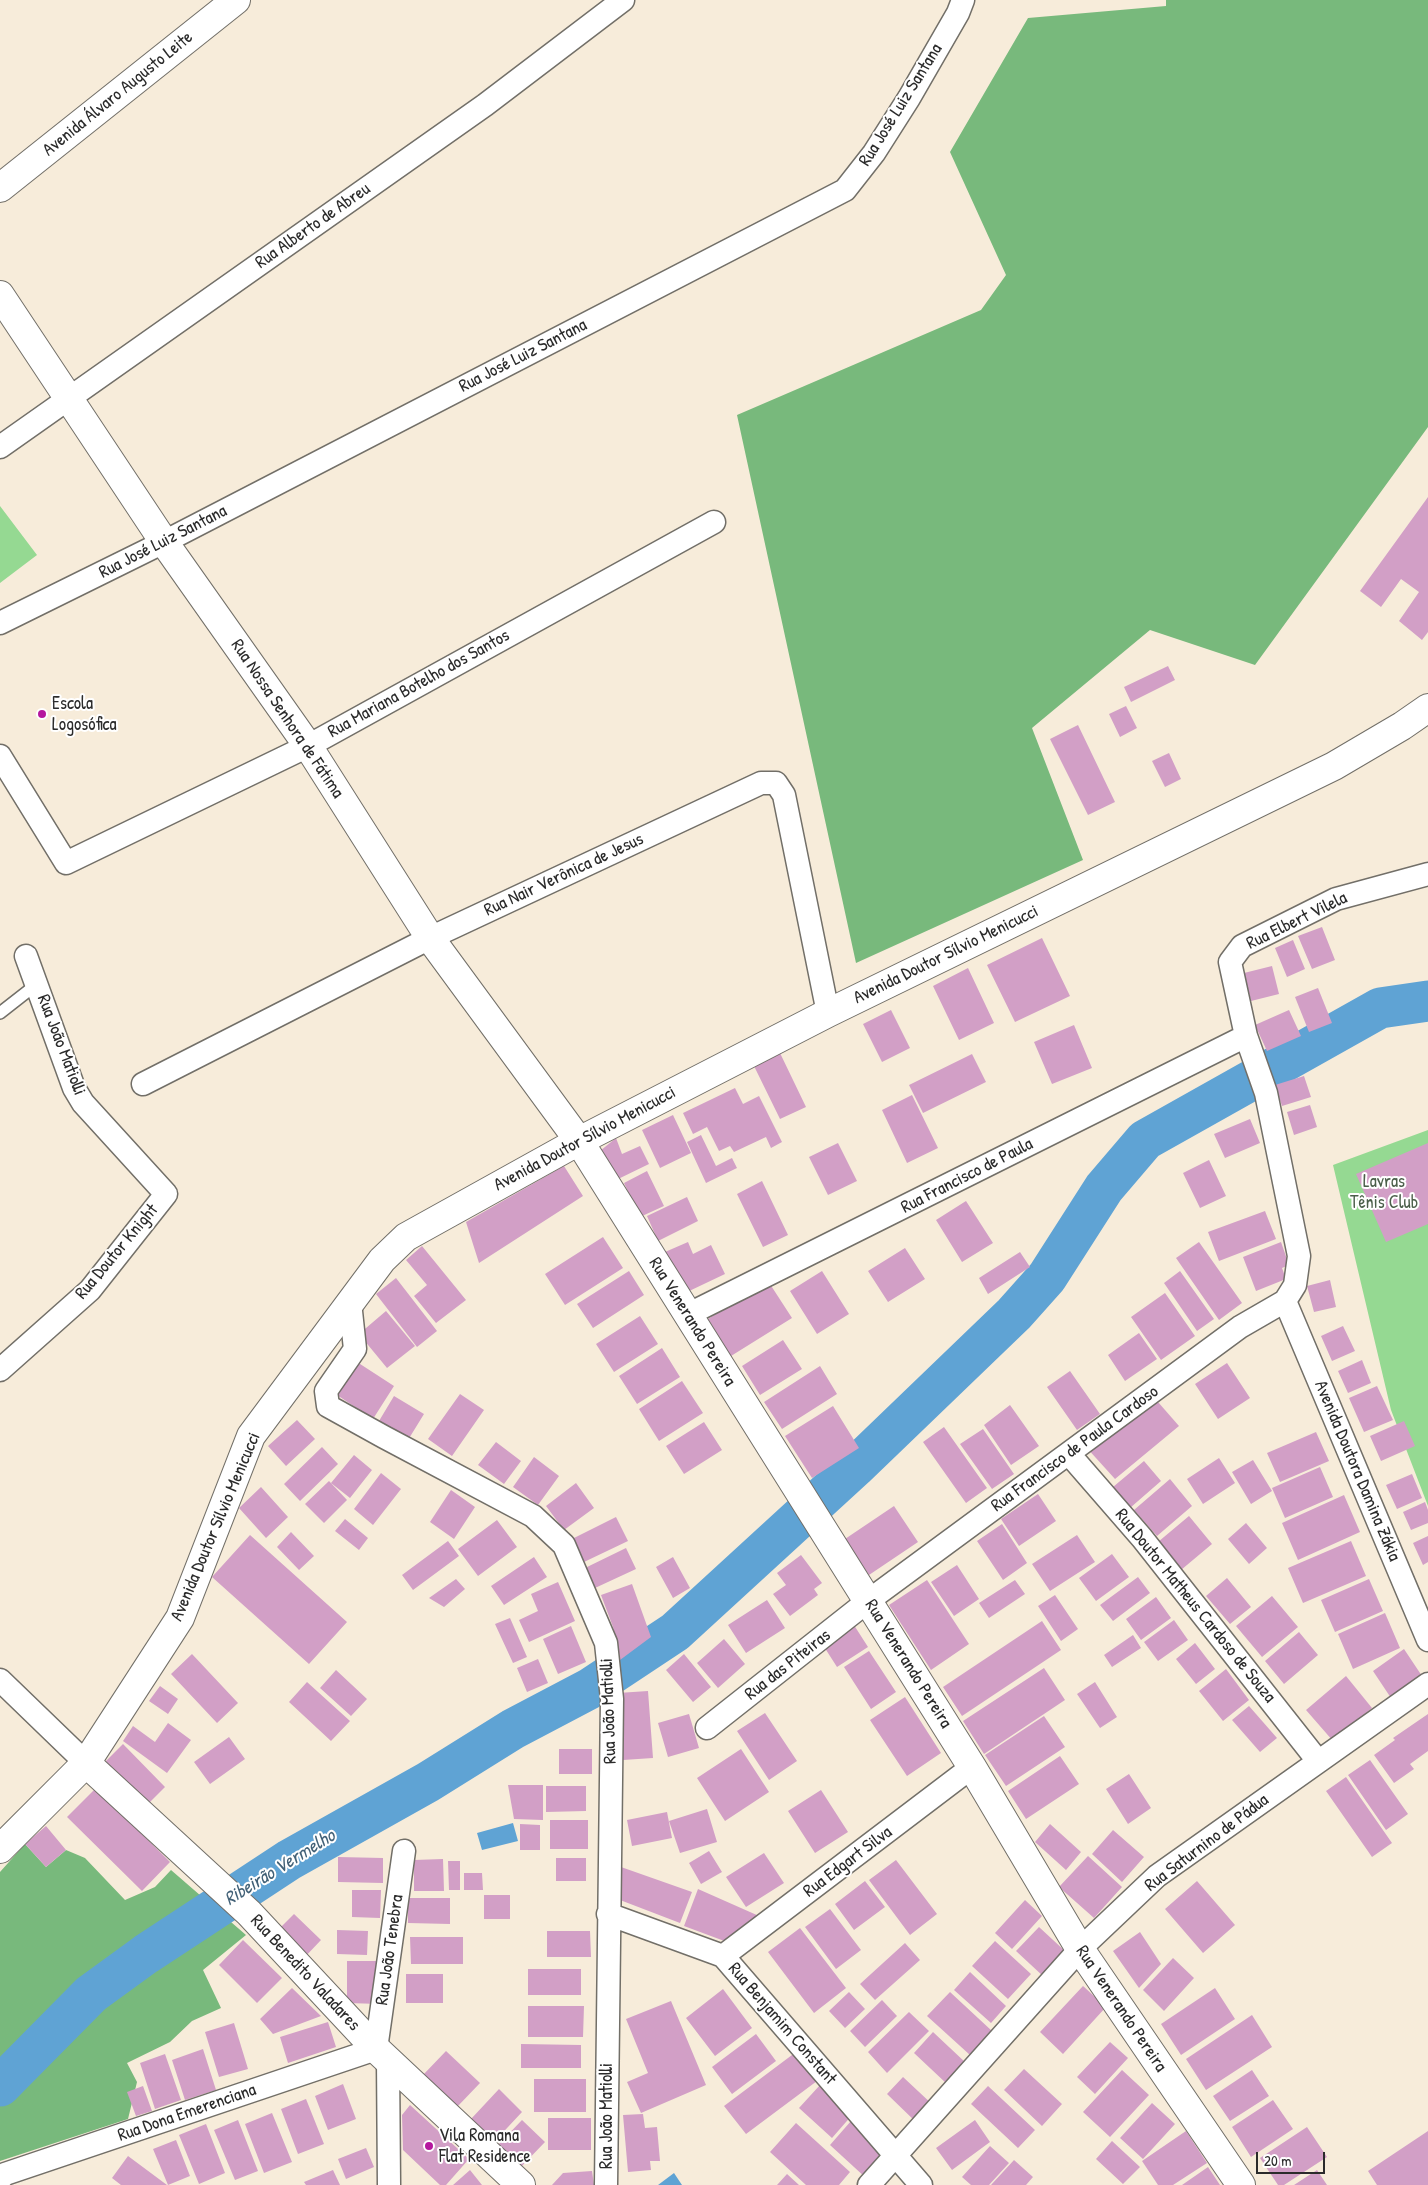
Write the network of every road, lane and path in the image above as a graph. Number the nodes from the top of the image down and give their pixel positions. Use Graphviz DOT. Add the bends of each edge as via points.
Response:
graph roads {
  1 [pos="236,0"];
  2 [pos="623,0"];
  3 [pos="962,0"];
  4 [pos="0,188"];
  5 [pos="0,294"];
  6 [pos="67,398"];
  7 [pos="0,447"];
  8 [pos="714,522"];
  9 [pos="164,542"];
  10 [pos="0,622"];
  11 [pos="1428,708"];
  12 [pos="308,746"];
  13 [pos="0,756"];
  14 [pos="1428,874"];
  15 [pos="430,938"];
  16 [pos="26,956"];
  17 [pos="37,984"];
  18 [pos="0,1013"];
  19 [pos="828,1013"];
  20 [pos="1246,1036"];
  21 [pos="143,1084"];
  22 [pos="579,1141"];
  23 [pos="166,1194"];
  24 [pos="1285,1301"];
  25 [pos="350,1302"];
  26 [pos="687,1315"];
  27 [pos="0,1370"];
  28 [pos="1069,1454"];
  29 [pos="868,1601"];
  30 [pos="1428,1640"];
  31 [pos="0,1680"];
  32 [pos="1428,1684"];
  33 [pos="707,1728"];
  34 [pos="1318,1761"];
  35 [pos="86,1763"];
  36 [pos="972,1767"];
  37 [pos="0,1849"];
  38 [pos="404,1851"];
  39 [pos="608,1914"];
  40 [pos="1080,1949"];
  41 [pos="723,1956"];
  42 [pos="382,2054"];
  43 [pos="896,2154"];
  44 [pos="0,2179"];
  45 [pos="389,2185"];
  46 [pos="521,2185"];
  47 [pos="606,2185"];
  48 [pos="869,2185"];
  49 [pos="921,2185"];
  50 [pos="1241,2185"];
  1 -- 4 [label="main road, Avenida Álvaro Augusto Leite"];
  2 -- 6 [label="street, Rua Alberto de Abreu" via="485,105"];
  3 -- 9 [label="street, Rua José Luiz Santana" via="958,13 908,98 874,153 845,190"];
  5 -- 6 [label="main road, Rua Nossa Senhora de Fátima"];
  6 -- 7 [label="street, Rua Alberto de Abreu"];
  6 -- 9 [label="main road, Rua Nossa Senhora de Fátima"];
  8 -- 12 [label="street, Rua Mariana Botelho dos Santos"];
  9 -- 10 [label="street, Rua José Luiz Santana"];
  9 -- 12 [label="main road, Rua Nossa Senhora de Fátima"];
  11 -- 19 [label="main road, Avenida Doutor Sílvio Menicucci" via="1334,766"];
  12 -- 13 [label="street, Rua Mariana Botelho dos Santos" via="66,863"];
  12 -- 15 [label="main road, Rua Nossa Senhora de Fátima"];
  14 -- 20 [label="street, Rua Elbert Vilela" via="1336,899 1242,946 1230,962"];
  15 -- 19 [label="street, Rua Nair Verônica de Jesus" via="760,783 776,783 784,796"];
  15 -- 21 [label="street, Rua Nair Verônica de Jesus"];
  15 -- 22 [label="main road, Rua Nossa Senhora de Fátima"];
  16 -- 17 [label="street, Rua João Matiolli"];
  17 -- 18 [label="lane"];
  17 -- 23 [label="street, Rua João Matiolli" via="74,1088 83,1103"];
  19 -- 22 [label="main road, Avenida Doutor Sílvio Menicucci"];
  20 -- 24 [label="street" via="1266,1094 1299,1256 1295,1285"];
  20 -- 26 [label="street, Rua Francisco de Paula"];
  22 -- 25 [label="main road, Avenida Doutor Sílvio Menicucci" via="406,1237 382,1260"];
  22 -- 26 [label="main road, Rua Venerando Pereira"];
  23 -- 27 [label="street, Rua Doutor Knight" via="90,1290"];
  24 -- 28 [label="street, Rua Francisco de Paula Cardoso" via="1240,1327"];
  24 -- 30 [label="street, Avenida Doutora Damina Zákia"];
  25 -- 35 [label="main road, Avenida Doutor Sílvio Menicucci" via="251,1436 180,1618"];
  25 -- 39 [label="street, Rua João Matiolli" via="355,1349 326,1390 328,1406 533,1516 564,1545 606,1643 612,1699"];
  26 -- 29 [label="main road, Rua Venerando Pereira"];
  28 -- 29 [label="street, Rua Francisco de Paula Cardoso"];
  28 -- 34 [label="street, Rua Doutor Matheus Cardoso de Souza" via="1142,1538"];
  29 -- 33 [label="street, Rua das Piteiras"];
  29 -- 36 [label="main road, Rua Venerando Pereira"];
  31 -- 35 [label="street"];
  32 -- 34 [label="street, Rua Saturnino de Pádua"];
  34 -- 40 [label="street, Rua Saturnino de Pádua" via="1157,1876"];
  35 -- 37 [label="main road, Avenida Doutor Sílvio Menicucci"];
  35 -- 42 [label="main road, Rua Benedito Valadares" via="249,1913"];
  36 -- 40 [label="main road, Rua Venerando Pereira"];
  36 -- 41 [label="street, Rua Edgart Silva"];
  38 -- 42 [label="street, Rua João Tenebra"];
  39 -- 41 [label="street, Rua Benjamim Constant"];
  39 -- 47 [label="street, Rua João Matiolli"];
  40 -- 43 [label="street, Rua Saturnino de Pádua"];
  40 -- 50 [label="main road, Rua Venerando Pereira"];
  41 -- 43 [label="street, Rua Benjamim Constant"];
  42 -- 44 [label="street, Rua Dona Emerenciana" via="5,2174"];
  42 -- 45 [label="street, Rua João Tenebra"];
  42 -- 46 [label="main road, Rua Benedito Valadares"];
  43 -- 48 [label="street, Rua Saturnino de Pádua"];
  43 -- 49 [label="street, Rua Benjamim Constant"];
}
